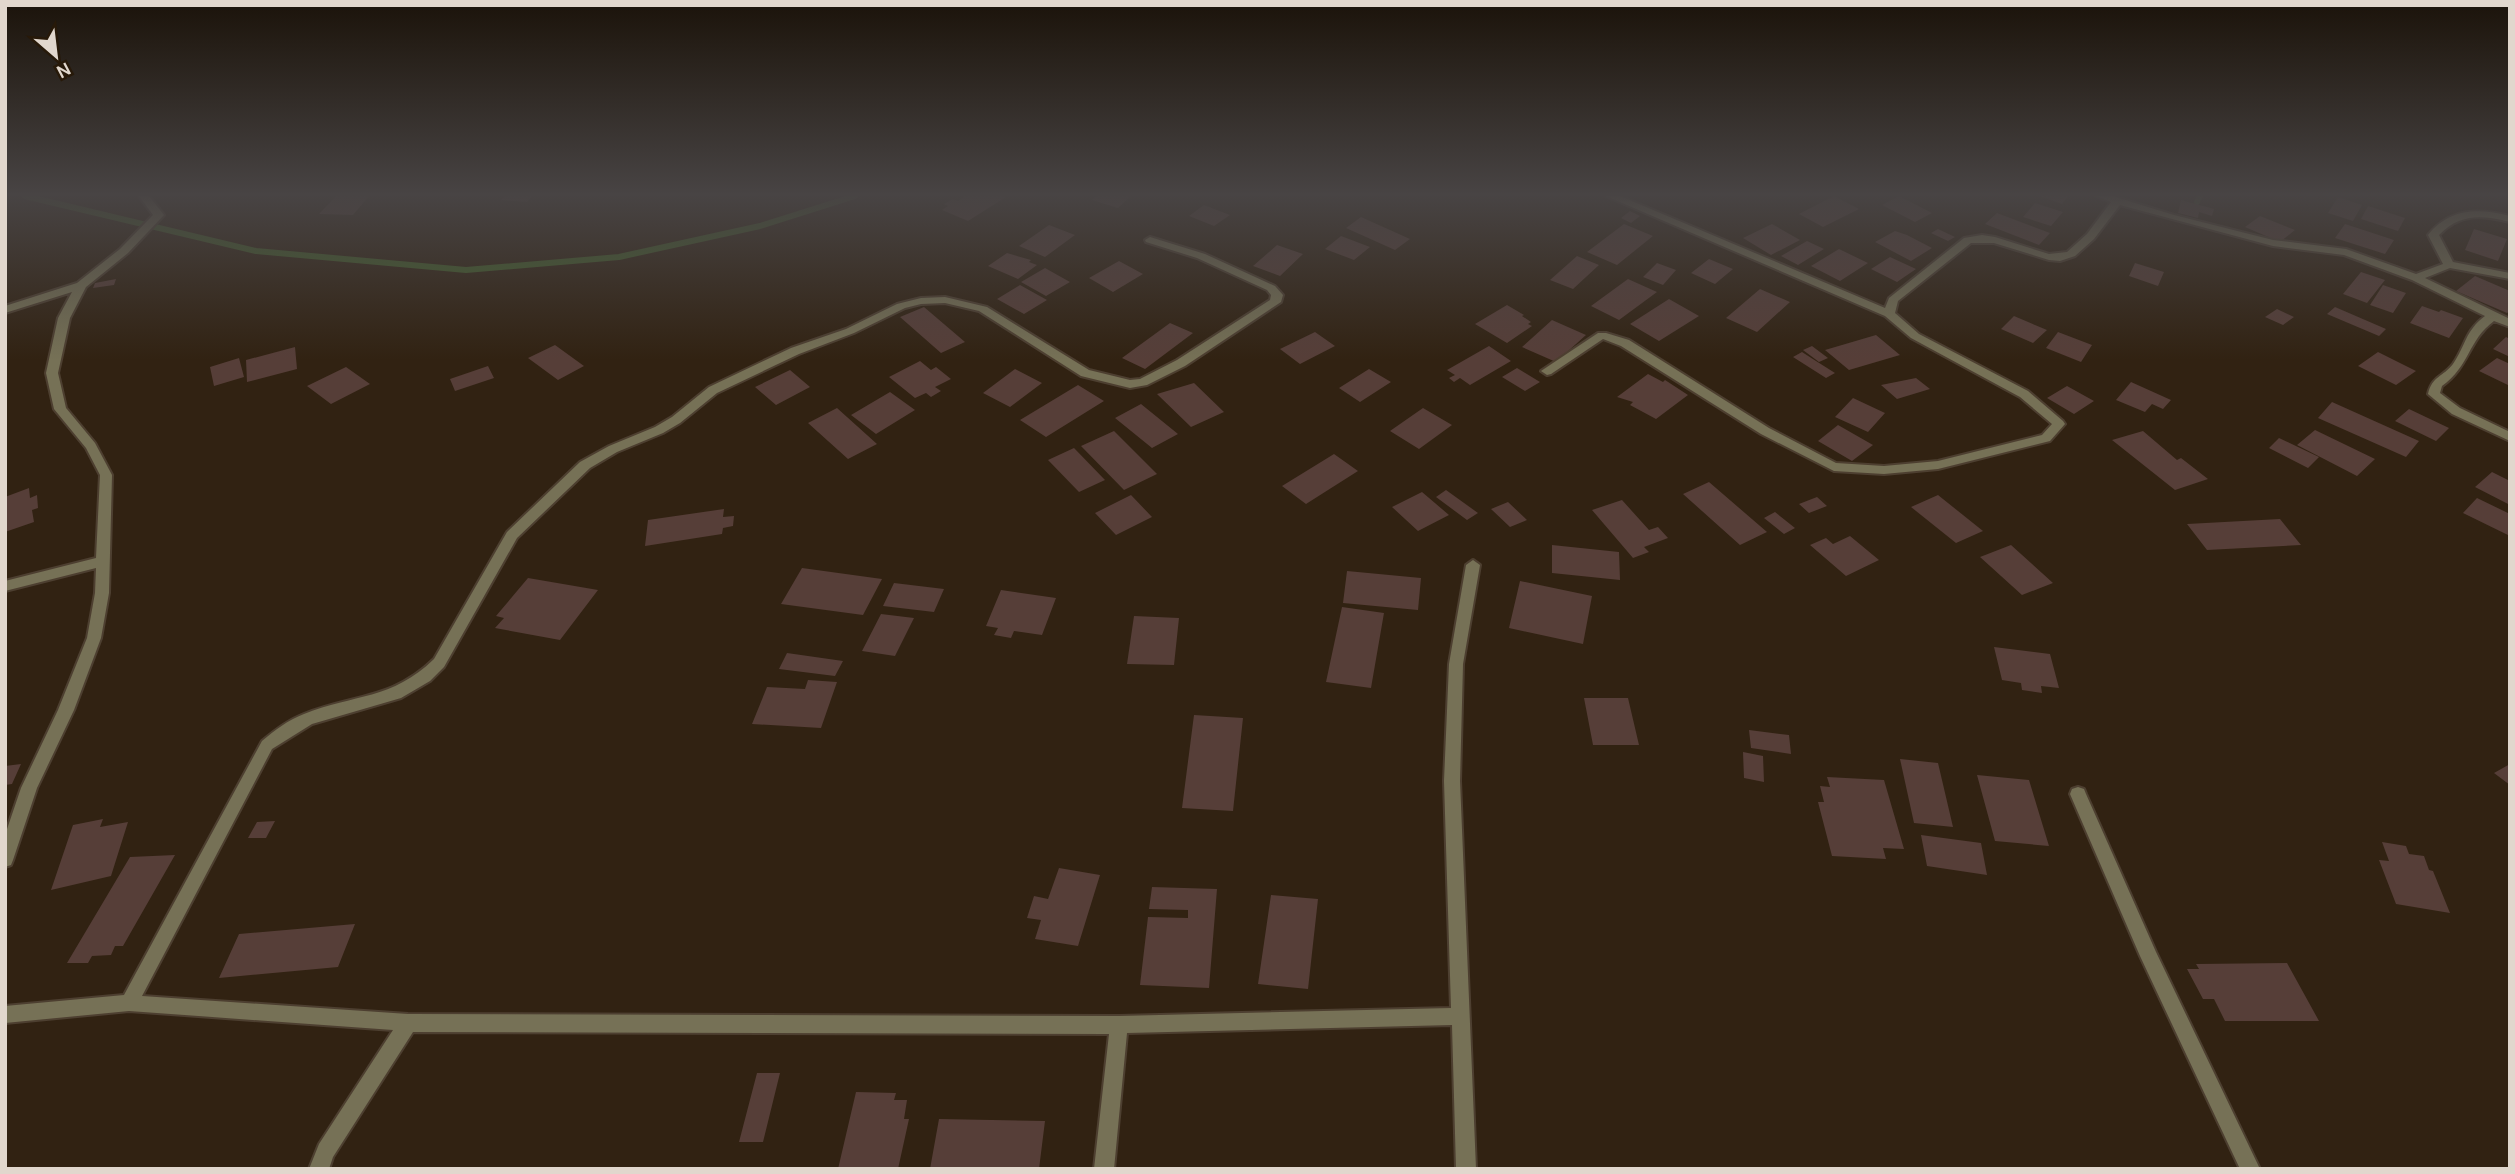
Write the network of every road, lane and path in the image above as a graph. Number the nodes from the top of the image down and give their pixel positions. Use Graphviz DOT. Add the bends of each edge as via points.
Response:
graph roads {
  1 [pos="124,251"];
  2 [pos="1184,251"];
  3 [pos="1740,251"];
  4 [pos="1953,251"];
  5 [pos="2027,251"];
  6 [pos="2074,251"];
  7 [pos="2336,251"];
  8 [pos="2441,251"];
  9 [pos="2449,265"];
  10 [pos="2510,276"];
  11 [pos="2416,278"];
  12 [pos="81,285"];
  13 [pos="5,310"];
  14 [pos="1889,314"];
  15 [pos="2493,316"];
  16 [pos="2510,324"];
  17 [pos="1547,371"];
  18 [pos="2510,437"];
  19 [pos="103,561"];
  20 [pos="1473,565"];
  21 [pos="5,586"];
  22 [pos="2078,794"];
  23 [pos="5,860"];
  24 [pos="129,1003"];
  25 [pos="5,1015"];
  26 [pos="1460,1016"];
  27 [pos="408,1023"];
  28 [pos="1119,1025"];
  29 [pos="319,1169"];
  30 [pos="1104,1169"];
  31 [pos="1466,1169"];
  32 [pos="2250,1169"];
  1 -- 12 [label="street"];
  2 -- 24 [label="street" via="1271,288 1277,295 1275,302 1143,382 1130,384 1085,373 983,309 953,301 921,301 734,380 659,430 585,465 512,535 439,663 423,682 400,694 314,717 290,727 267,745"];
  3 -- 14 [label="street"];
  4 -- 14 [label="street" via="1893,300"];
  5 -- 6 [label="street" via="2046,258"];
  7 -- 11 [label="street"];
  8 -- 9 [label="street"];
  9 -- 10 [label="street"];
  9 -- 11 [label="street"];
  11 -- 15 [label="street"];
  12 -- 13 [label="street"];
  12 -- 19 [label="street" via="65,318 52,373 60,409 91,446 106,475"];
  14 -- 17 [label="street" via="1915,336 2024,394 2059,424 2046,438 1938,465 1884,470 1834,467 1765,431 1625,343 1602,335"];
  15 -- 16 [label="street"];
  15 -- 18 [label="street" via="2473,333 2464,359 2436,384 2434,394 2456,411"];
  19 -- 21 [label="street"];
  19 -- 23 [label="street" via="93,638 29,788"];
  20 -- 26 [label="street" via="1456,664 1452,781"];
  22 -- 32 [label="street"];
  24 -- 25 [label="street"];
  24 -- 27 [label="street"];
  26 -- 28 [label="street"];
  26 -- 31 [label="street"];
  27 -- 28 [label="street"];
  27 -- 29 [label="street"];
  28 -- 30 [label="street"];
}
